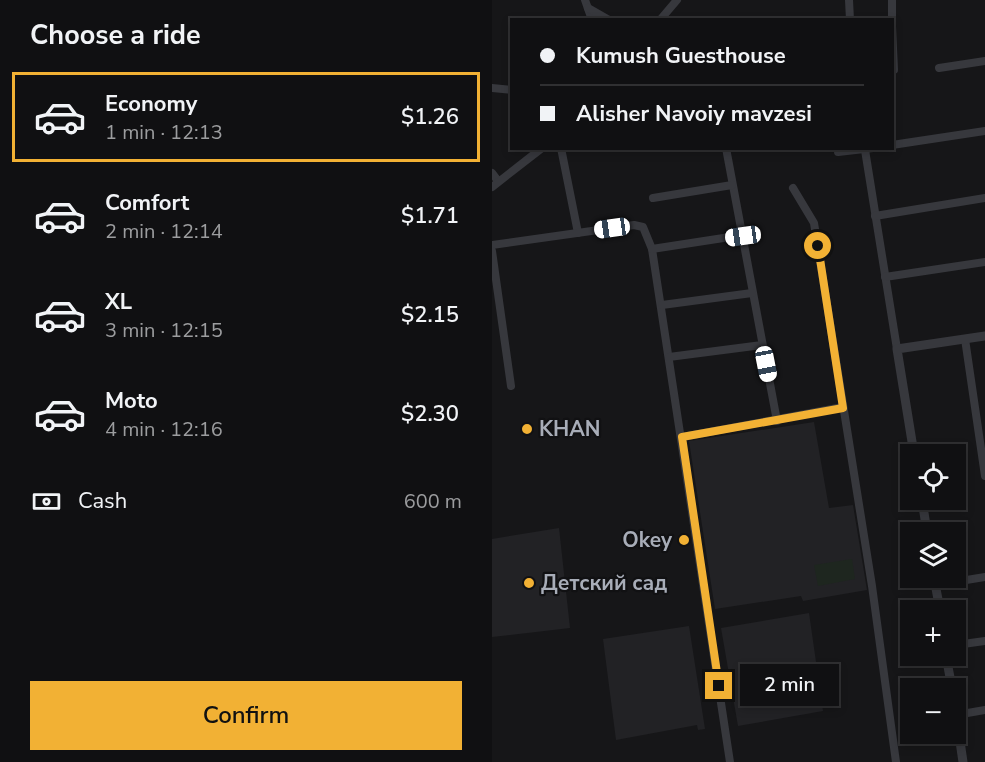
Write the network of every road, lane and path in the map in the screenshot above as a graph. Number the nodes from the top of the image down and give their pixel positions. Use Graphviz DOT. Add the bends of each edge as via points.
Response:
graph roads {
  1 [pos="677,0"];
  2 [pos="849,0"];
  3 [pos="892,0"];
  4 [pos="587,4"];
  5 [pos="606,18"];
  6 [pos="662,18"];
  7 [pos="850,18"];
  8 [pos="892,18"];
  9 [pos="985,61"];
  10 [pos="939,68"];
  11 [pos="492,88"];
  12 [pos="510,90"];
  13 [pos="985,131"];
  14 [pos="894,146"];
  15 [pos="539,150"];
  16 [pos="561,150"];
  17 [pos="726,150"];
  18 [pos="869,150"];
  19 [pos="492,173"];
  20 [pos="495,184"];
  21 [pos="732,185"];
  22 [pos="793,188"];
  23 [pos="653,198"];
  24 [pos="985,198"];
  25 [pos="875,216"];
  26 [pos="578,233"];
  27 [pos="743,236"];
  28 [pos="492,245"];
  29 [pos="652,249"];
  30 [pos="492,251"];
  31 [pos="985,262"];
  32 [pos="885,277"];
  33 [pos="752,292"];
  34 [pos="662,305"];
  35 [pos="985,336"];
  36 [pos="965,339"];
  37 [pos="762,345"];
  38 [pos="897,349"];
  39 [pos="669,357"];
  40 [pos="511,386"];
  41 [pos="843,408"];
  42 [pos="777,421"];
  43 [pos="682,437"];
  44 [pos="912,444"];
  45 [pos="985,476"];
  46 [pos="985,577"];
  47 [pos="966,579"];
  48 [pos="985,640"];
  49 [pos="966,643"];
  50 [pos="985,710"];
  51 [pos="966,713"];
  52 [pos="960,744"];
  53 [pos="730,762"];
  54 [pos="896,762"];
  55 [pos="963,762"];
  1 -- 6 [label="street"];
  2 -- 7 [label="street"];
  3 -- 8 [label="street"];
  4 -- 5 [label="street"];
  9 -- 10 [label="street"];
  11 -- 12 [label="street"];
  13 -- 14 [label="street"];
  15 -- 20 [label="street"];
  16 -- 26 [label="street"];
  17 -- 21 [label="street"];
  18 -- 25 [label="street"];
  19 -- 20 [label="street"];
  21 -- 23 [label="street"];
  21 -- 27 [label="street"];
  22 -- 41 [label="street" via="814,223"];
  24 -- 25 [label="street"];
  25 -- 32 [label="street"];
  26 -- 28 [label="street"];
  26 -- 29 [label="street" via="634,225 643,227"];
  27 -- 29 [label="street"];
  27 -- 33 [label="street"];
  29 -- 34 [label="street"];
  30 -- 40 [label="street"];
  31 -- 32 [label="street"];
  32 -- 38 [label="street"];
  33 -- 34 [label="street"];
  33 -- 37 [label="street"];
  34 -- 39 [label="street"];
  35 -- 36 [label="street"];
  36 -- 38 [label="street"];
  36 -- 45 [label="street"];
  37 -- 39 [label="street"];
  37 -- 42 [label="street"];
  38 -- 44 [label="street"];
  39 -- 43 [label="street"];
  41 -- 42 [label="street"];
  41 -- 54 [label="street"];
  42 -- 43 [label="street"];
  43 -- 53 [label="street"];
  46 -- 47 [label="street"];
  48 -- 49 [label="street"];
  50 -- 51 [label="street"];
  52 -- 55 [label="street"];
}
